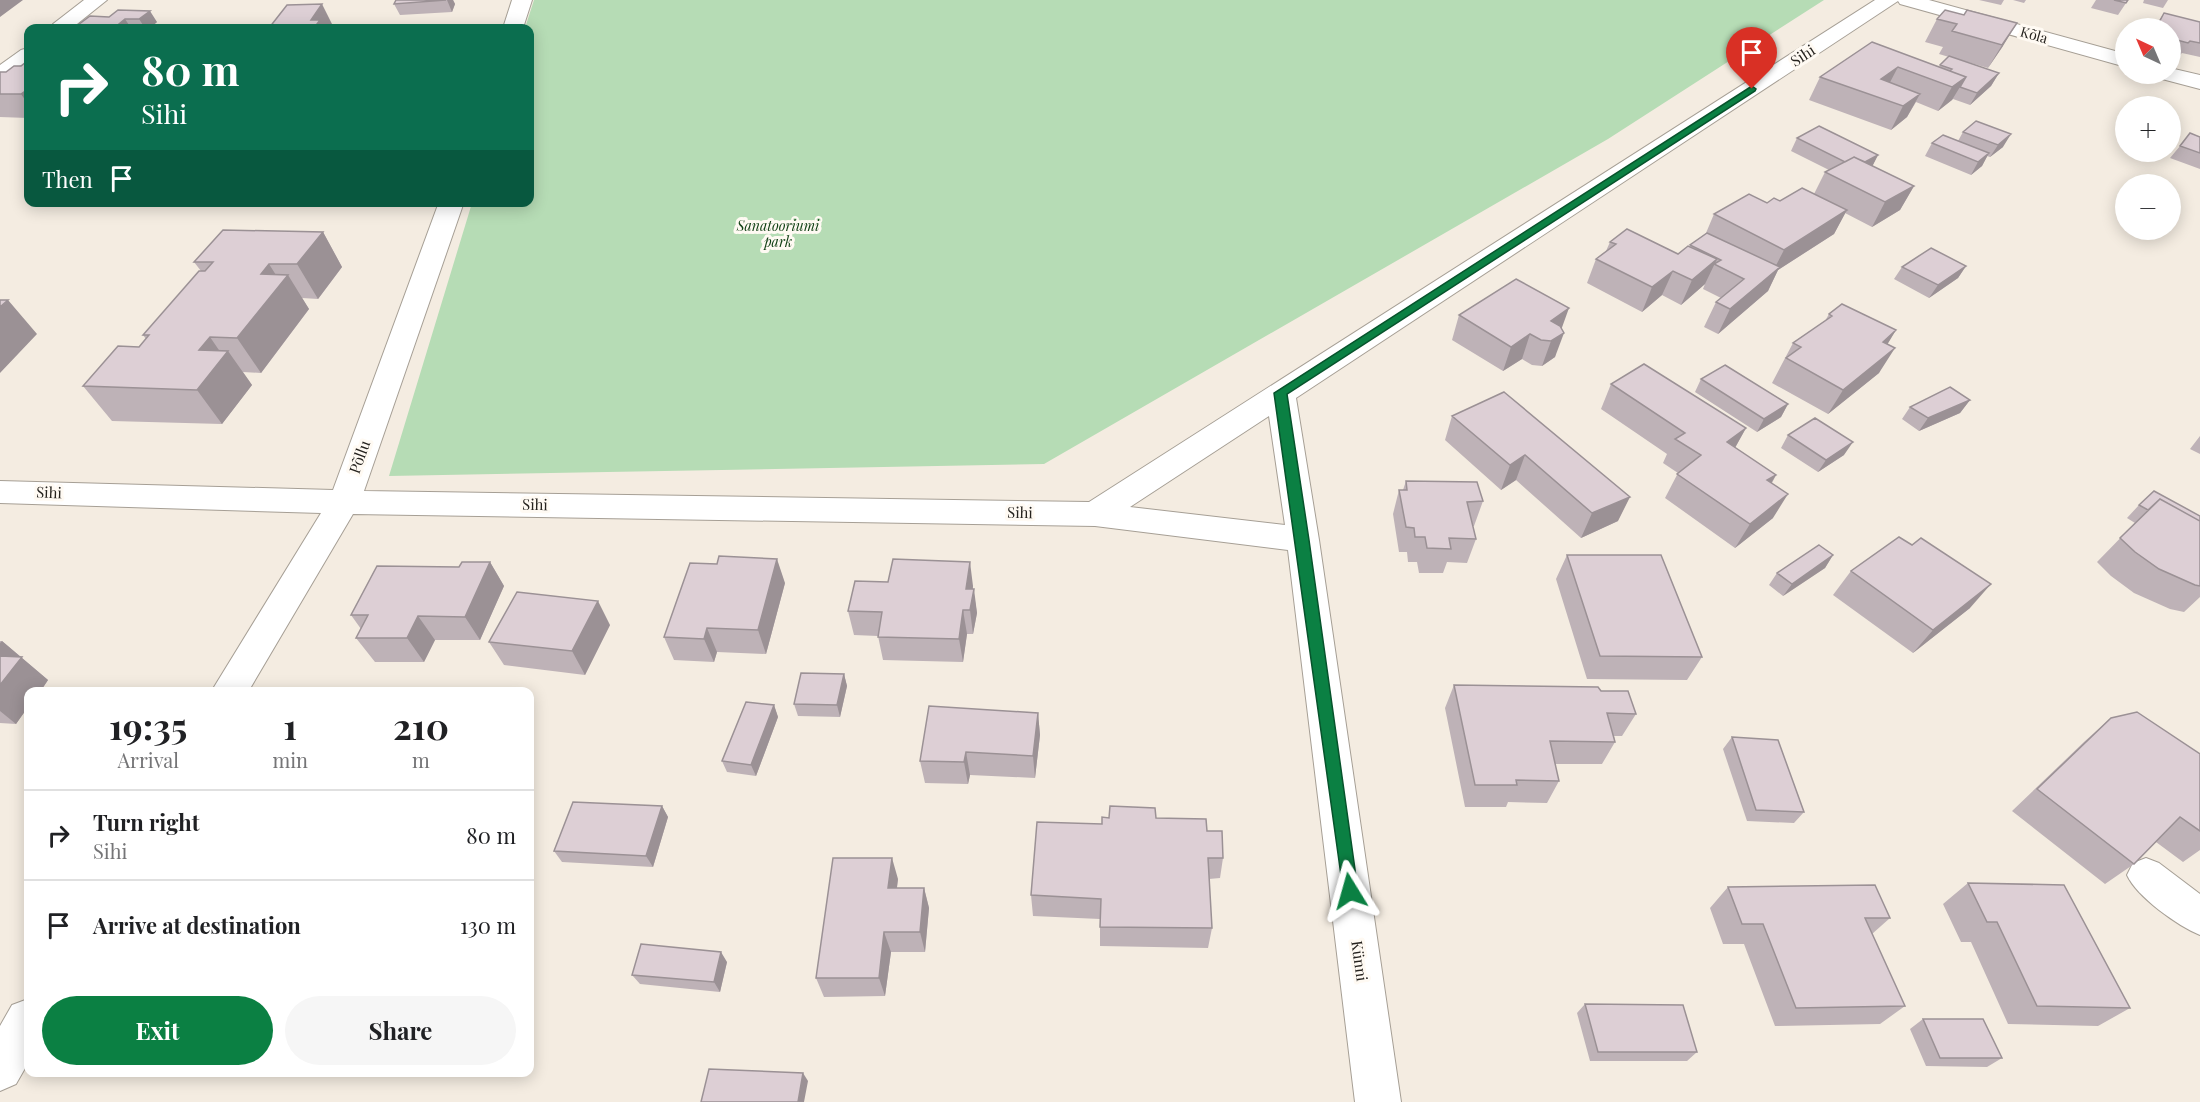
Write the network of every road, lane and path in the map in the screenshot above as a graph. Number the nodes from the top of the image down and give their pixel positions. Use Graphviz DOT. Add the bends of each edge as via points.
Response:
graph roads {
  1 [pos="97,0"];
  2 [pos="522,0"];
  3 [pos="1889,0"];
  4 [pos="1907,0"];
  5 [pos="65,24"];
  6 [pos="514,24"];
  7 [pos="24,57"];
  8 [pos="2115,58"];
  9 [pos="0,76"];
  10 [pos="2181,77"];
  11 [pos="2200,82"];
  12 [pos="450,207"];
  13 [pos="1280,393"];
  14 [pos="0,492"];
  15 [pos="344,502"];
  16 [pos="1095,514"];
  17 [pos="1303,540"];
  18 [pos="232,687"];
  19 [pos="2146,875"];
  20 [pos="2200,917"];
  21 [pos="24,1028"];
  22 [pos="0,1068"];
  23 [pos="1378,1102"];
  1 -- 5 [label="street"];
  2 -- 6 [label="street"];
  3 -- 13 [label="street, Sihi"];
  4 -- 8 [label="street, Kõla"];
  7 -- 9 [label="street"];
  10 -- 11 [label="street"];
  12 -- 15 [label="street, Põllu"];
  13 -- 16 [label="street, Sihi"];
  13 -- 17 [label="street, Künni"];
  14 -- 15 [label="street, Sihi"];
  15 -- 16 [label="street, Sihi"];
  15 -- 18 [label="street, Põllu"];
  16 -- 17 [label="street"];
  17 -- 23 [label="street, Künni"];
  19 -- 20 [label="lane"];
  21 -- 22 [label="street"];
}
